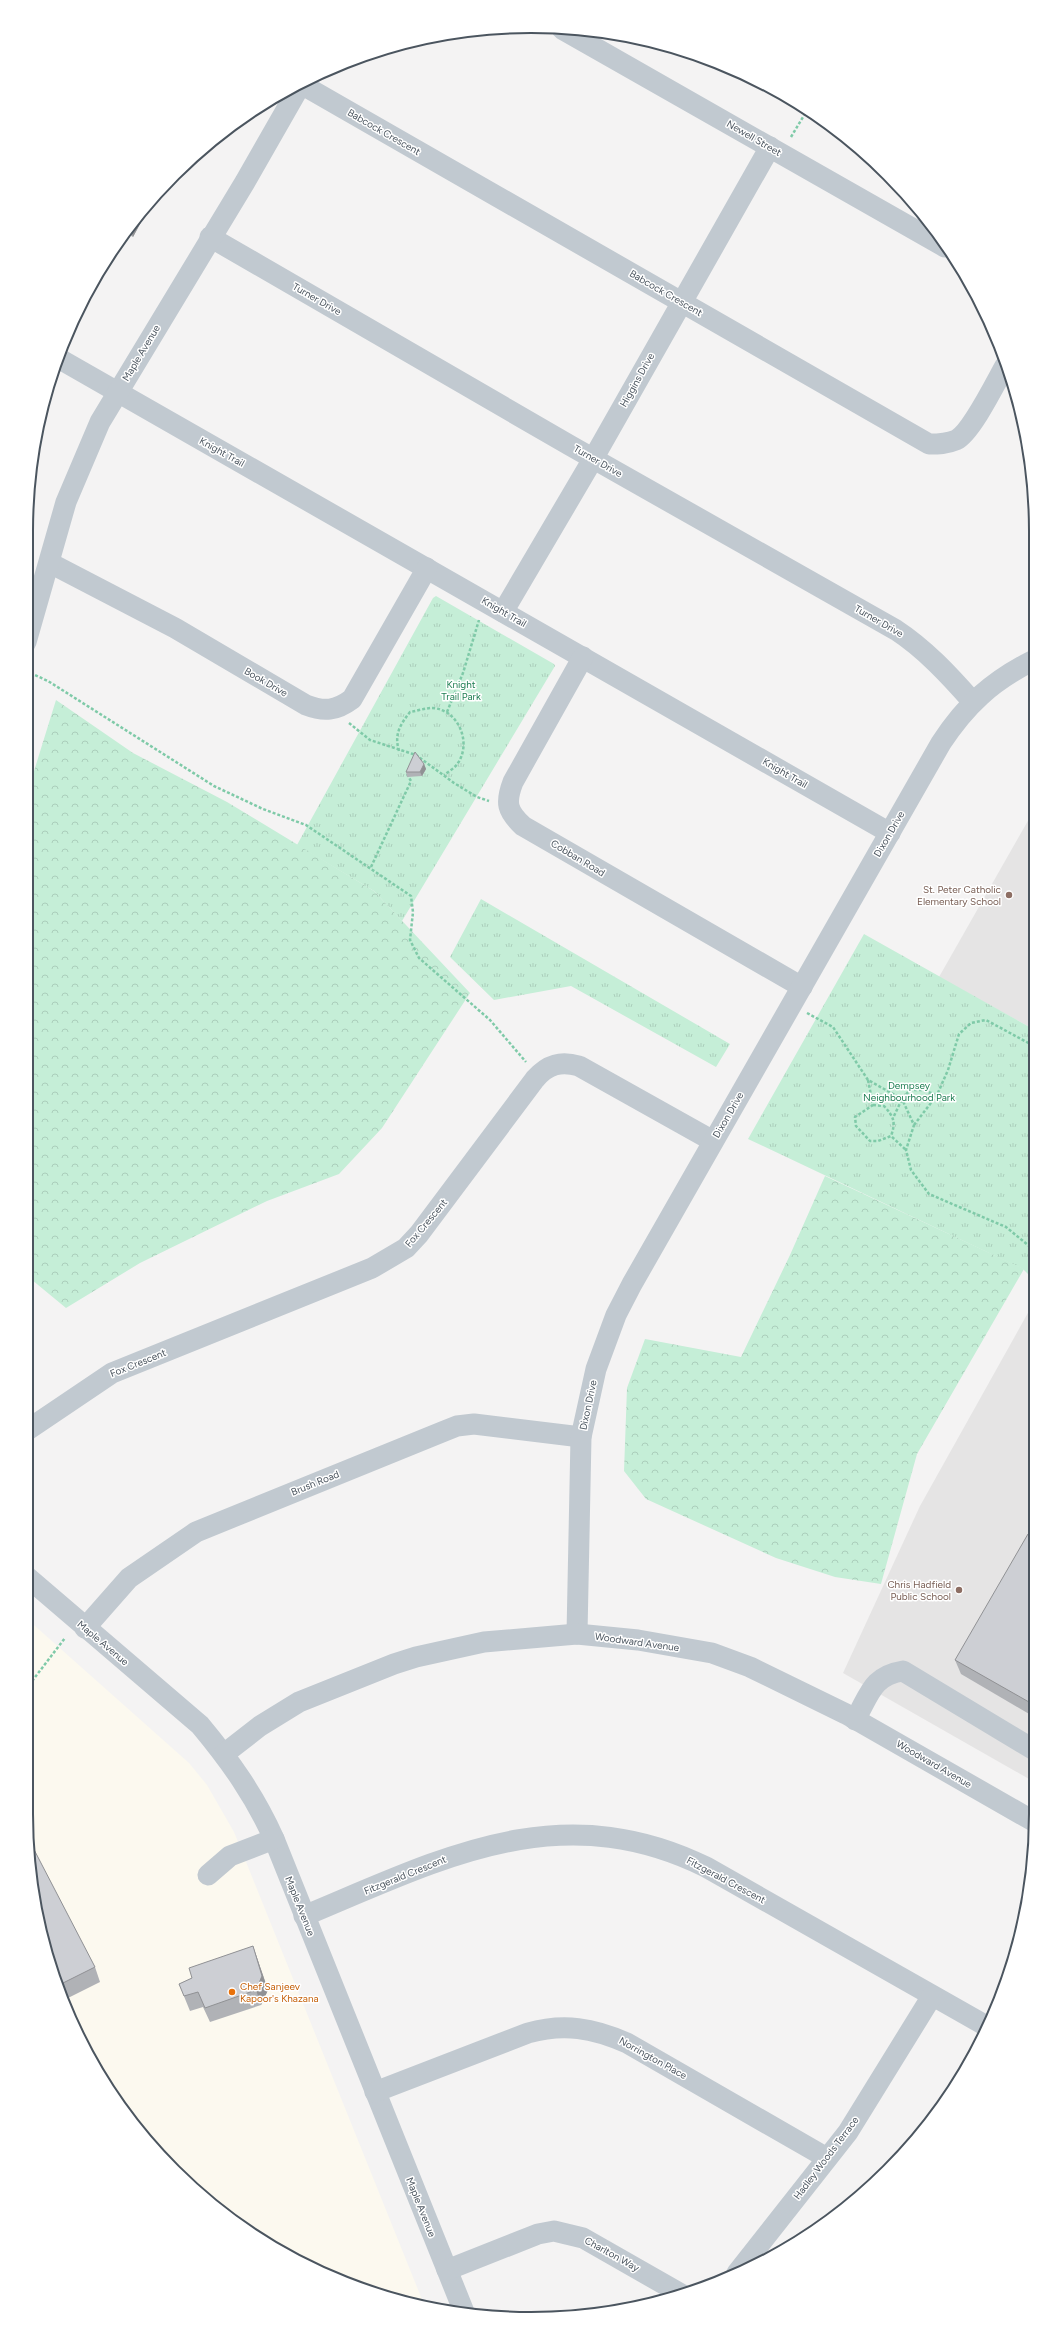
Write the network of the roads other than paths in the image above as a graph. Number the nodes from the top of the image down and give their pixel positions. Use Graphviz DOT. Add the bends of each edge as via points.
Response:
graph roads {
  1 [pos="573,35"];
  2 [pos="306,87"];
  3 [pos="296,92"];
  4 [pos="780,144"];
  5 [pos="210,236"];
  6 [pos="936,241"];
  7 [pos="682,302"];
  8 [pos="63,361"];
  9 [pos="1003,370"];
  10 [pos="117,393"];
  11 [pos="593,459"];
  12 [pos="50,563"];
  13 [pos="427,568"];
  14 [pos="502,612"];
  15 [pos="33,619"];
  16 [pos="583,657"];
  17 [pos="1029,664"];
  18 [pos="972,701"];
  19 [pos="890,833"];
  20 [pos="802,987"];
  21 [pos="713,1141"];
  22 [pos="33,1426"];
  23 [pos="581,1437"];
  24 [pos="33,1582"];
  25 [pos="84,1628"];
  26 [pos="577,1634"];
  27 [pos="855,1720"];
  28 [pos="1029,1747"];
  29 [pos="224,1754"];
  30 [pos="1029,1819"];
  31 [pos="274,1839"];
  32 [pos="208,1875"];
  33 [pos="304,1916"];
  34 [pos="932,1996"];
  35 [pos="983,2024"];
  36 [pos="375,2092"];
  37 [pos="828,2158"];
  38 [pos="744,2264"];
  39 [pos="446,2270"];
  40 [pos="675,2291"];
  41 [pos="462,2307"];
  1 -- 4 [label="street, Newell Street"];
  2 -- 7 [label="street, Babcock Crescent"];
  3 -- 5 [label="street, Maple Avenue" via="245,182"];
  4 -- 6 [label="street, Newell Street"];
  4 -- 7 [label="street, Higgins Drive"];
  5 -- 10 [label="street, Maple Avenue"];
  5 -- 11 [label="street, Turner Drive"];
  7 -- 9 [label="street, Babcock Crescent" via="929,444 944,444 957,439 976,416"];
  7 -- 11 [label="street, Higgins Drive"];
  8 -- 10 [label="street, Knight Trail"];
  10 -- 12 [label="street, Maple Avenue" via="100,422 66,502"];
  10 -- 13 [label="street, Knight Trail"];
  11 -- 14 [label="street, Higgins Drive"];
  11 -- 18 [label="street, Turner Drive" via="896,630 941,668"];
  12 -- 13 [label="street, Book Drive" via="175,628 306,705 320,710 334,710 352,699"];
  12 -- 15 [label="street, Maple Avenue"];
  13 -- 14 [label="street, Knight Trail"];
  14 -- 16 [label="street, Knight Trail"];
  16 -- 19 [label="street, Knight Trail"];
  16 -- 20 [label="street, Cobban Road" via="513,782 508,794 508,806 513,817 523,826 655,904"];
  17 -- 18 [label="street, Dixon Drive" via="1006,675"];
  18 -- 19 [label="street, Dixon Drive" via="941,743"];
  19 -- 20 [label="street, Dixon Drive"];
  20 -- 21 [label="street, Dixon Drive"];
  21 -- 22 [label="street, Fox Crescent" via="579,1066 559,1063 549,1067 535,1079 437,1212 406,1248 372,1268 112,1373"];
  21 -- 23 [label="street, Dixon Drive" via="616,1315 596,1369"];
  23 -- 25 [label="street, Brush Road" via="474,1424 447,1430 196,1532 129,1578"];
  23 -- 26 [label="street, Dixon Drive"];
  24 -- 25 [label="street, Maple Avenue"];
  25 -- 29 [label="street, Maple Avenue" via="198,1724"];
  26 -- 27 [label="street, Woodward Avenue" via="638,1640 712,1653 750,1667"];
  26 -- 29 [label="street, Woodward Avenue" via="484,1642 394,1664 299,1702 260,1726"];
  27 -- 28 [label="street" via="876,1682 888,1673 903,1671"];
  27 -- 30 [label="street, Woodward Avenue"];
  29 -- 31 [label="street, Maple Avenue" via="252,1794"];
  31 -- 32 [label="street" via="230,1856"];
  31 -- 33 [label="street, Maple Avenue"];
  33 -- 34 [label="street, Fitzgerald Crescent" via="479,1847 521,1838 592,1835 643,1844 688,1858"];
  33 -- 36 [label="street, Maple Avenue"];
  34 -- 35 [label="street, Fitzgerald Crescent"];
  34 -- 37 [label="street, Hadley Woods Terrace" via="848,2132"];
  36 -- 37 [label="street, Norrington Place" via="511,2038 545,2028 577,2027 594,2030 627,2043"];
  36 -- 39 [label="street, Maple Avenue"];
  37 -- 38 [label="street, Hadley Woods Terrace"];
  39 -- 40 [label="street, Charlton Way" via="538,2234 554,2231 583,2238"];
  39 -- 41 [label="street, Maple Avenue"];
}
